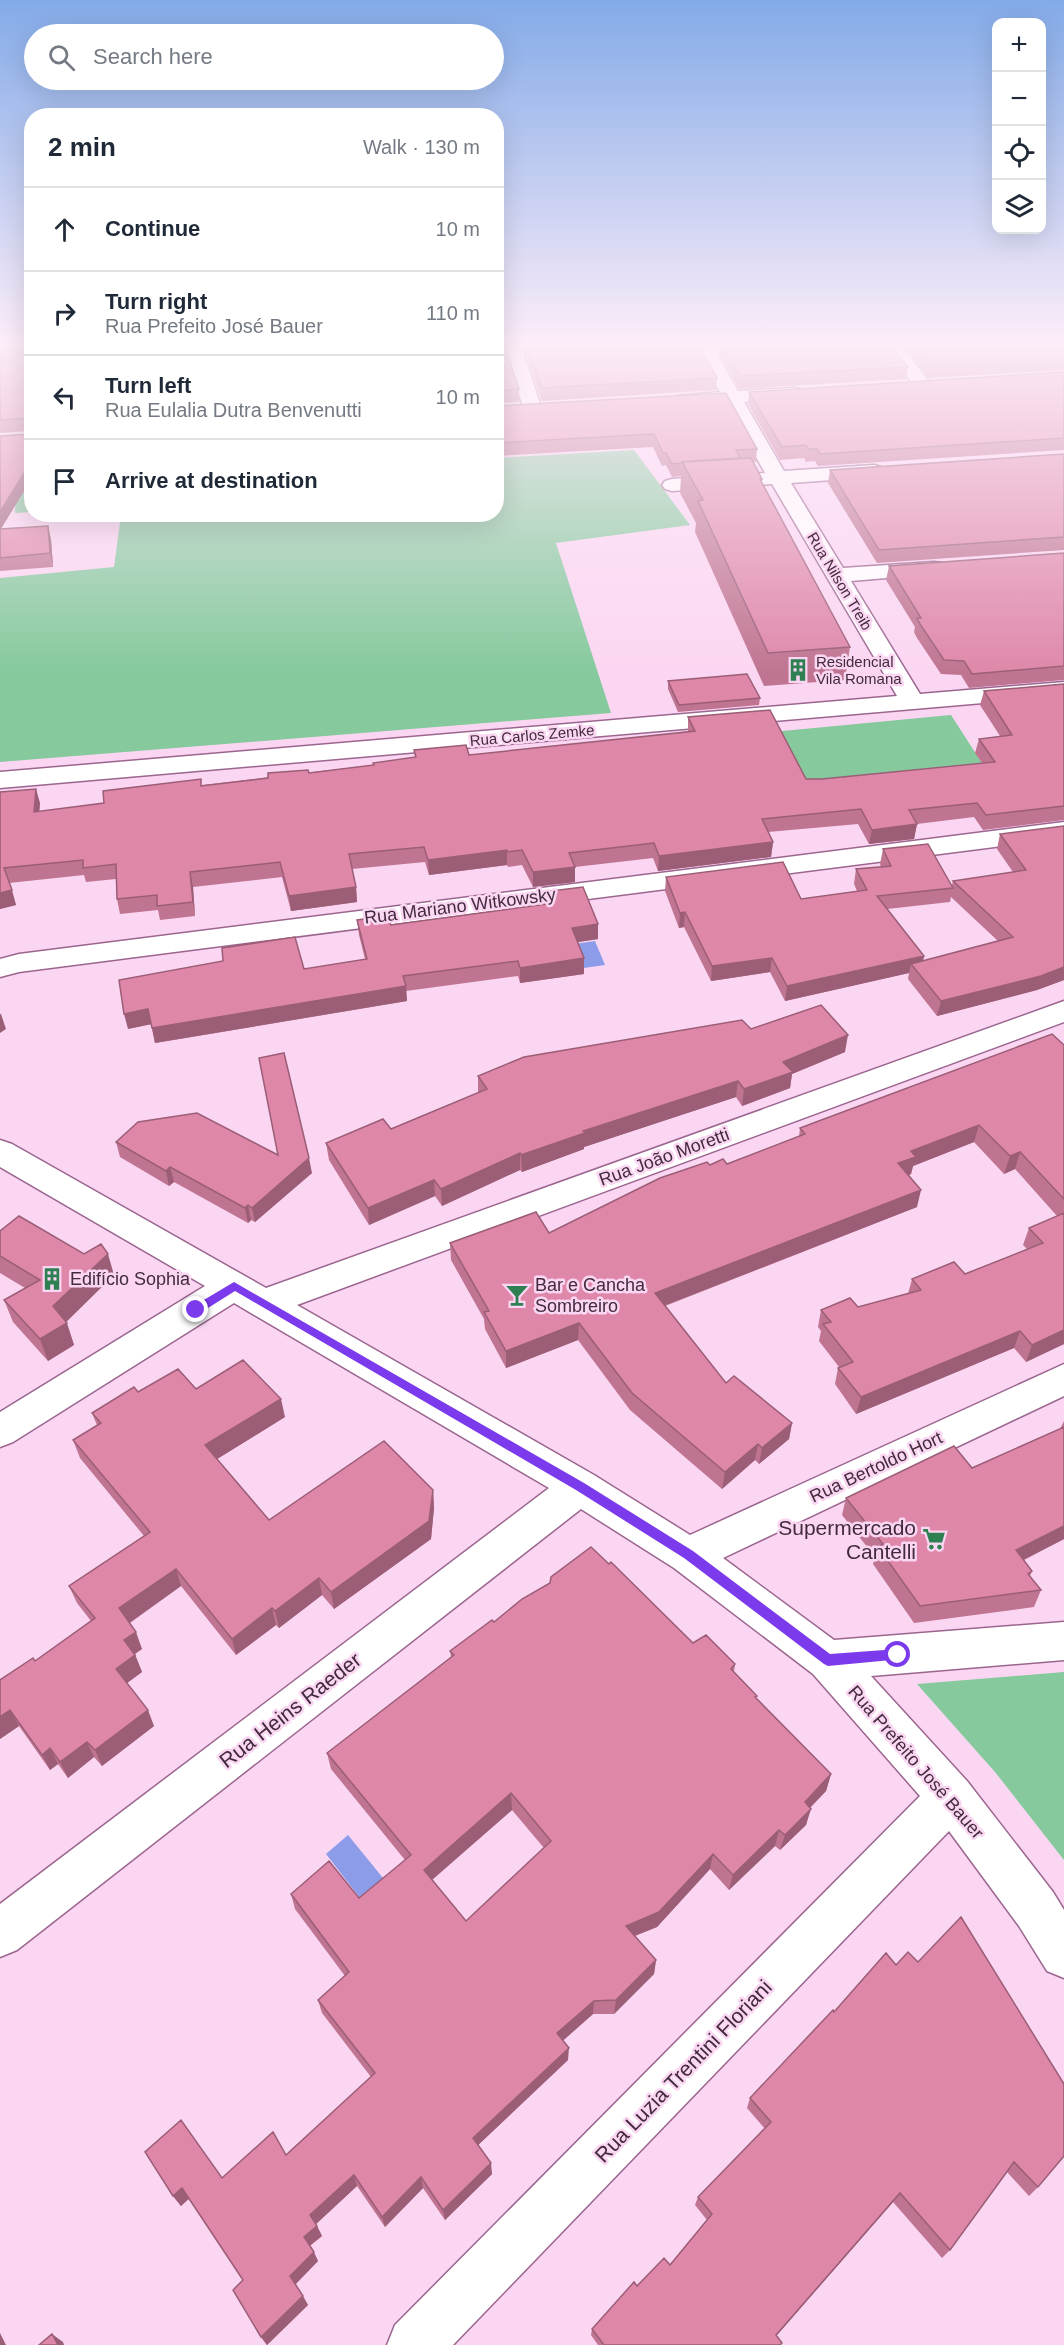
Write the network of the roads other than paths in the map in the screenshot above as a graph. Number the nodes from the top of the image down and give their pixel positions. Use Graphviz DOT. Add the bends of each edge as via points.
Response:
graph roads {
  1 [pos="766,456"];
  2 [pos="897,469"];
  3 [pos="778,478"];
  4 [pos="672,485"];
  5 [pos="960,566"];
  6 [pos="837,575"];
  7 [pos="1064,689"];
  8 [pos="913,702"];
  9 [pos="0,780"];
  10 [pos="1064,830"];
  11 [pos="0,968"];
  12 [pos="1064,1011"];
  13 [pos="0,1152"];
  14 [pos="249,1294"];
  15 [pos="1064,1379"];
  16 [pos="0,1431"];
  17 [pos="580,1487"];
  18 [pos="688,1555"];
  19 [pos="1064,1641"];
  20 [pos="828,1660"];
  21 [pos="951,1797"];
  22 [pos="0,1933"];
  23 [pos="1064,1954"];
  24 [pos="415,2345"];
  1 -- 3 [label="street, Rua Nilson Treib"];
  2 -- 3 [label="street"];
  3 -- 4 [label="street"];
  3 -- 6 [label="street, Rua Nilson Treib"];
  5 -- 6 [label="street"];
  6 -- 8 [label="street, Rua Nilson Treib"];
  7 -- 8 [label="street, Rua Carlos Zemke"];
  8 -- 9 [label="street, Rua Carlos Zemke"];
  10 -- 11 [label="street, Rua Mariano Witkowsky"];
  12 -- 14 [label="street, Rua João Moretti"];
  13 -- 14 [label="street, Rua Prefeito José Bauer"];
  14 -- 16 [label="street, Rua João Moretti"];
  14 -- 17 [label="street, Rua Prefeito José Bauer"];
  15 -- 18 [label="street, Rua Bertoldo Hort"];
  17 -- 18 [label="street, Rua Prefeito José Bauer"];
  17 -- 22 [label="street, Rua Heins Raeder"];
  18 -- 20 [label="street, Rua Prefeito José Bauer"];
  19 -- 20 [label="street"];
  20 -- 21 [label="street, Rua Prefeito José Bauer"];
  21 -- 23 [label="street, Rua Prefeito José Bauer" via="1036,1909"];
  21 -- 24 [label="street, Rua Luzia Trentini Floriani"];
}
